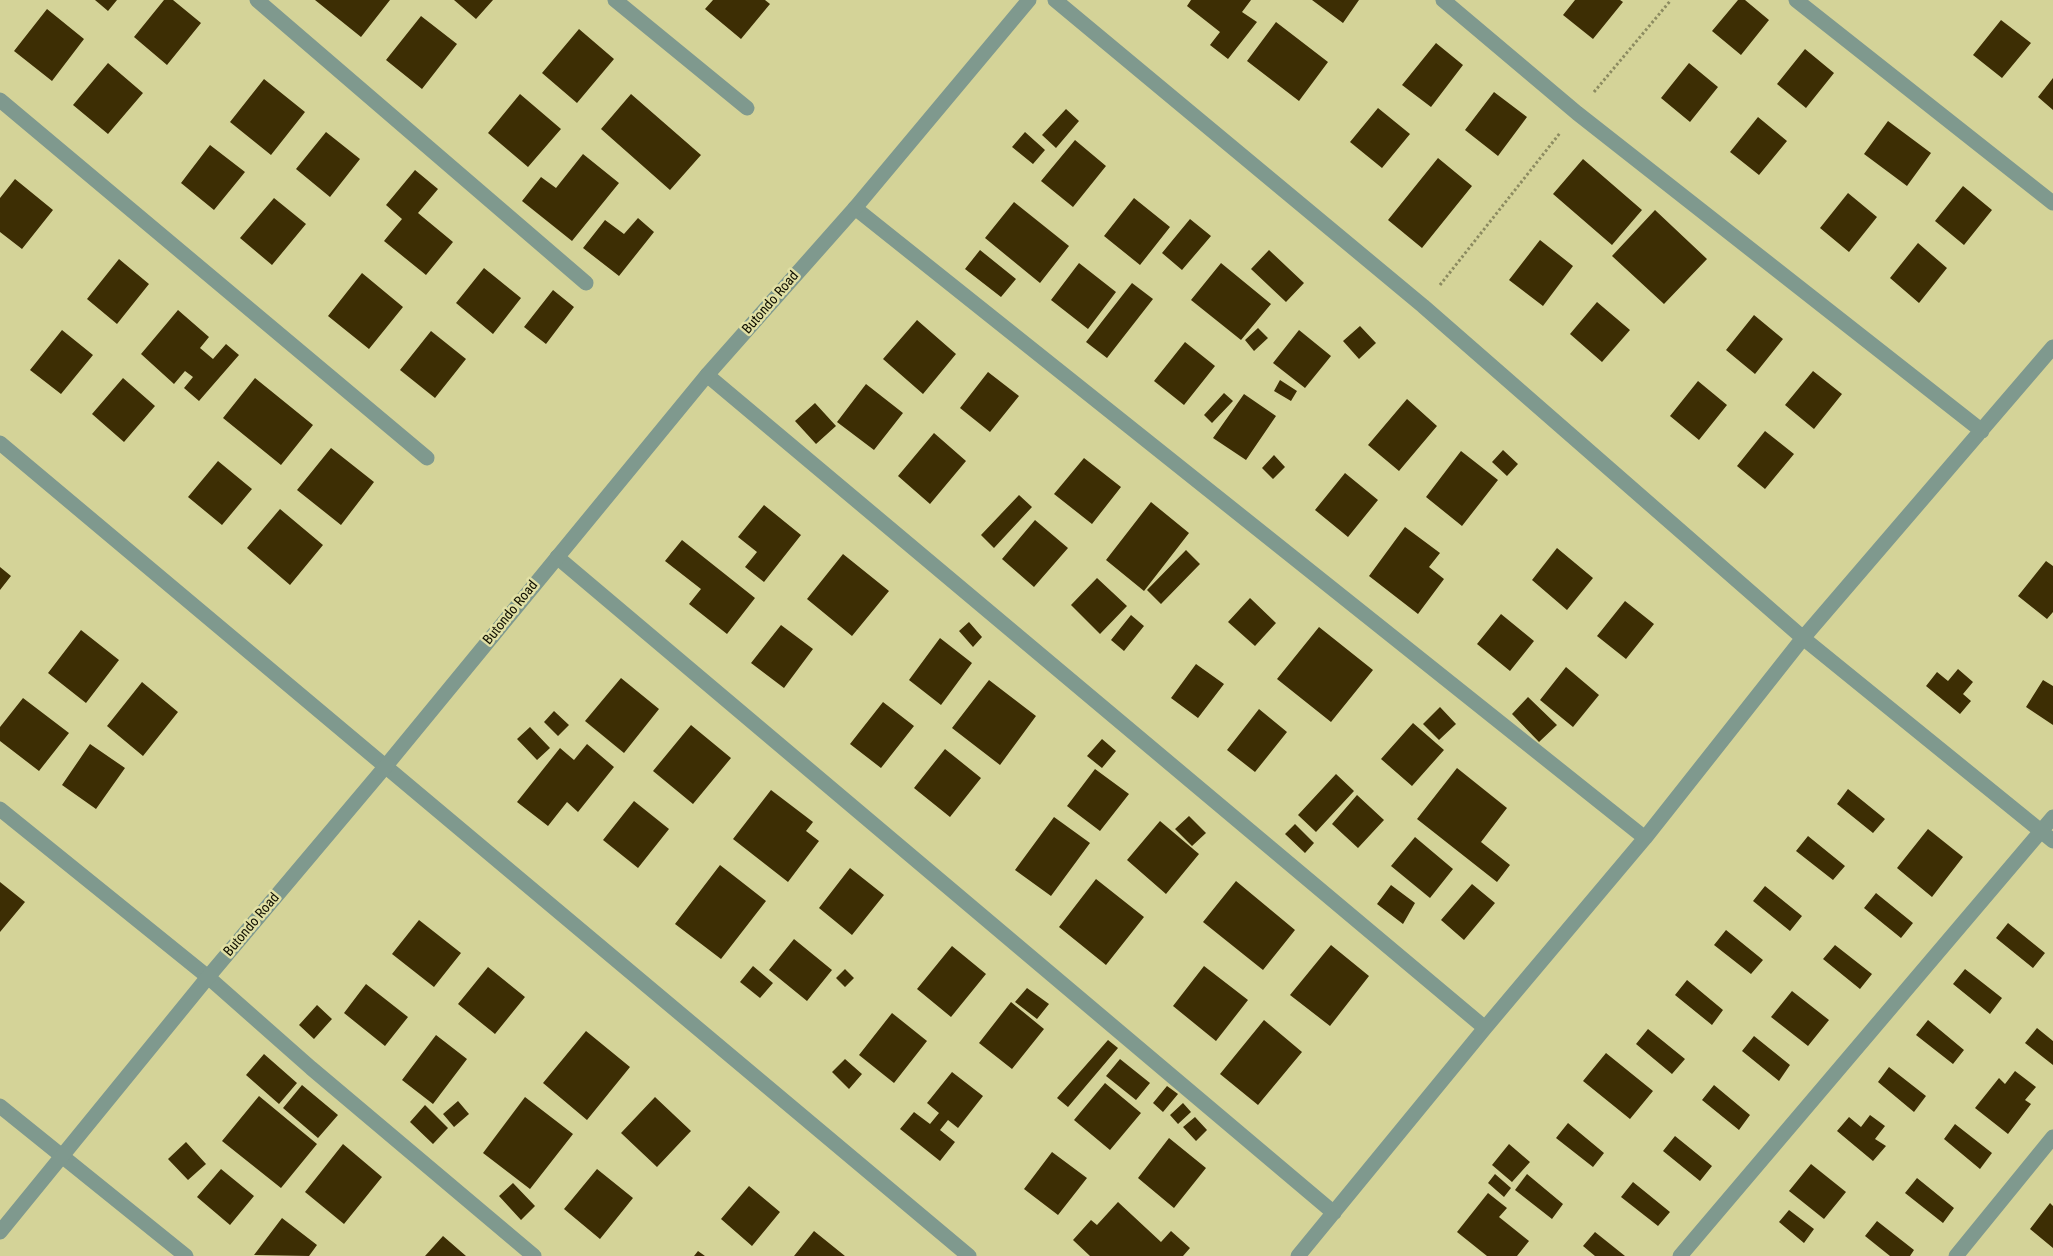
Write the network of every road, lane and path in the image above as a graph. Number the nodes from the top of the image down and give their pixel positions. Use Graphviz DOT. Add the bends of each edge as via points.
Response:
graph roads {
  1 [pos="257,0"];
  2 [pos="615,0"];
  3 [pos="1029,0"];
  4 [pos="1055,0"];
  5 [pos="1443,0"];
  6 [pos="1671,0"];
  7 [pos="1796,0"];
  8 [pos="0,100"];
  9 [pos="747,108"];
  10 [pos="1577,113"];
  11 [pos="2053,203"];
  12 [pos="855,208"];
  13 [pos="586,283"];
  14 [pos="1423,306"];
  15 [pos="2053,347"];
  16 [pos="707,375"];
  17 [pos="1982,431"];
  18 [pos="0,443"];
  19 [pos="427,458"];
  20 [pos="557,557"];
  21 [pos="1803,638"];
  22 [pos="385,767"];
  23 [pos="0,809"];
  24 [pos="2053,817"];
  25 [pos="2047,837"];
  26 [pos="1645,838"];
  27 [pos="208,977"];
  28 [pos="1485,1028"];
  29 [pos="0,1106"];
  30 [pos="2053,1137"];
  31 [pos="62,1156"];
  32 [pos="1334,1213"];
  33 [pos="0,1232"];
  34 [pos="186,1256"];
  35 [pos="534,1256"];
  36 [pos="968,1256"];
  37 [pos="1298,1256"];
  38 [pos="1680,1256"];
  39 [pos="1956,1256"];
  1 -- 13 [label="street"];
  2 -- 9 [label="street"];
  3 -- 12 [label="street, Butondo Road"];
  4 -- 14 [label="street"];
  5 -- 10 [label="street"];
  6 -- 10 [label="path"];
  7 -- 11 [label="street"];
  8 -- 19 [label="street"];
  10 -- 14 [label="path"];
  10 -- 17 [label="street"];
  12 -- 16 [label="street, Butondo Road"];
  12 -- 26 [label="street"];
  14 -- 21 [label="street"];
  15 -- 17 [label="street"];
  16 -- 20 [label="street, Butondo Road"];
  16 -- 28 [label="street"];
  17 -- 21 [label="street"];
  18 -- 22 [label="street"];
  20 -- 22 [label="street, Butondo Road"];
  20 -- 32 [label="street"];
  21 -- 25 [label="street"];
  21 -- 26 [label="street"];
  22 -- 27 [label="street, Butondo Road"];
  22 -- 36 [label="street"];
  23 -- 27 [label="street"];
  24 -- 25 [label="street"];
  25 -- 38 [label="street"];
  26 -- 28 [label="street"];
  27 -- 31 [label="street, Butondo Road"];
  27 -- 35 [label="street"];
  28 -- 32 [label="street"];
  29 -- 31 [label="street"];
  30 -- 39 [label="street"];
  31 -- 33 [label="street, Butondo Road"];
  31 -- 34 [label="street"];
  32 -- 37 [label="street"];
}
